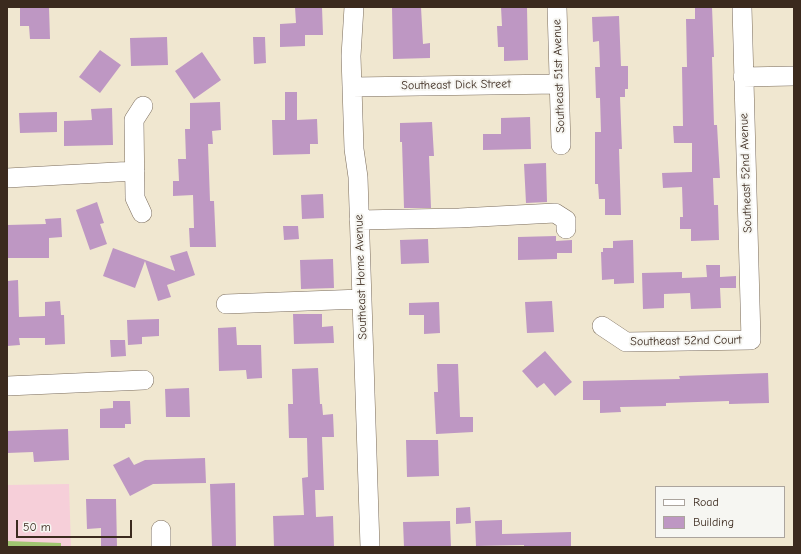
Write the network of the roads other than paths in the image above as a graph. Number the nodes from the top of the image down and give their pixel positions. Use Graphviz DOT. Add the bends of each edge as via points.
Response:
graph roads {
  1 [pos="354,7"];
  2 [pos="557,7"];
  3 [pos="742,7"];
  4 [pos="794,76"];
  5 [pos="743,77"];
  6 [pos="559,84"];
  7 [pos="352,87"];
  8 [pos="143,106"];
  9 [pos="561,145"];
  10 [pos="135,171"];
  11 [pos="7,178"];
  12 [pos="142,213"];
  13 [pos="359,220"];
  14 [pos="566,229"];
  15 [pos="362,299"];
  16 [pos="226,304"];
  17 [pos="602,326"];
  18 [pos="751,340"];
  19 [pos="144,380"];
  20 [pos="7,386"];
  21 [pos="370,547"];
  1 -- 7 [label="street, Southeast Home Avenue" via="351,41"];
  2 -- 6 [label="street, Southeast 51st Avenue"];
  3 -- 5 [label="street, Southeast 52nd Avenue"];
  4 -- 5 [label="street"];
  5 -- 18 [label="street, Southeast 52nd Avenue"];
  6 -- 7 [label="street, Southeast Dick Street"];
  6 -- 9 [label="street, Southeast 51st Avenue"];
  7 -- 13 [label="street, Southeast Home Avenue"];
  8 -- 10 [label="street" via="134,120"];
  10 -- 11 [label="street"];
  10 -- 12 [label="street" via="135,198"];
  13 -- 14 [label="street" via="555,213 566,220"];
  13 -- 15 [label="street, Southeast Home Avenue"];
  15 -- 16 [label="street"];
  15 -- 21 [label="street, Southeast Home Avenue"];
  17 -- 18 [label="street, Southeast 52nd Court" via="626,342"];
  19 -- 20 [label="street"];
}
